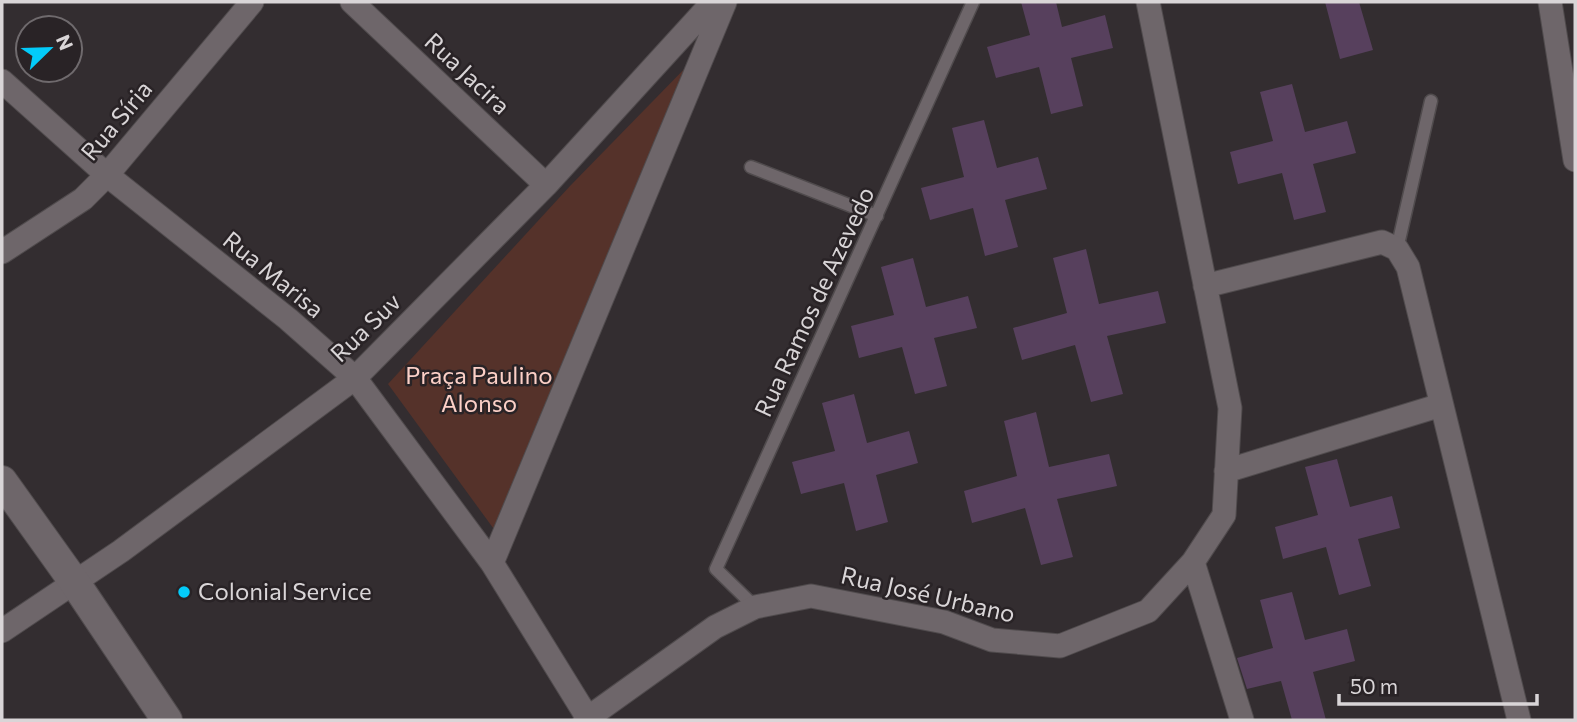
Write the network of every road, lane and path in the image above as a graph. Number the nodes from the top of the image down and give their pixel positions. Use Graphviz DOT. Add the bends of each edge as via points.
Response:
graph roads {
  1 [pos="251,2"];
  2 [pos="352,2"];
  3 [pos="713,2"];
  4 [pos="725,2"];
  5 [pos="973,2"];
  6 [pos="1148,2"];
  7 [pos="1550,2"];
  8 [pos="2,81"];
  9 [pos="1431,102"];
  10 [pos="1575,160"];
  11 [pos="751,167"];
  12 [pos="107,174"];
  13 [pos="546,185"];
  14 [pos="877,216"];
  15 [pos="1397,249"];
  16 [pos="2,252"];
  17 [pos="1205,286"];
  18 [pos="355,378"];
  19 [pos="1441,405"];
  20 [pos="1226,471"];
  21 [pos="2,481"];
  22 [pos="1193,562"];
  23 [pos="492,564"];
  24 [pos="75,583"];
  25 [pos="755,607"];
  26 [pos="2,631"];
  27 [pos="167,720"];
  28 [pos="587,720"];
  29 [pos="1242,720"];
  30 [pos="1519,720"];
  1 -- 12 [label="street, Rua Síria"];
  2 -- 13 [label="street, Rua Jacira"];
  3 -- 13 [label="street, Rua Suv"];
  4 -- 23 [label="street"];
  5 -- 14 [label="lane, Rua Ramos de Azevedo"];
  6 -- 17 [label="street, Rua José Urbano"];
  7 -- 10 [label="street"];
  8 -- 12 [label="street, Rua Marisa"];
  9 -- 15 [label="lane"];
  11 -- 14 [label="lane"];
  12 -- 16 [label="street, Rua Síria" via="83,198"];
  12 -- 18 [label="street, Rua Marisa"];
  13 -- 18 [label="street, Rua Suv"];
  14 -- 25 [label="lane, Rua Ramos de Azevedo" via="716,569"];
  15 -- 17 [label="street" via="1382,242"];
  15 -- 19 [label="street" via="1408,267"];
  17 -- 20 [label="street, Rua José Urbano" via="1230,408"];
  18 -- 23 [label="street, Rua Marisa"];
  18 -- 24 [label="street, Rua Suv"];
  19 -- 20 [label="street"];
  19 -- 30 [label="street"];
  20 -- 22 [label="street, Rua José Urbano" via="1224,515"];
  21 -- 24 [label="street"];
  22 -- 25 [label="street, Rua José Urbano" via="1148,611 1060,646 992,640 944,622 811,596"];
  22 -- 29 [label="street"];
  23 -- 28 [label="street, Rua Marisa"];
  24 -- 26 [label="street, Rua Suv"];
  24 -- 27 [label="street"];
  25 -- 28 [label="street, Rua José Urbano" via="715,627"];
}
